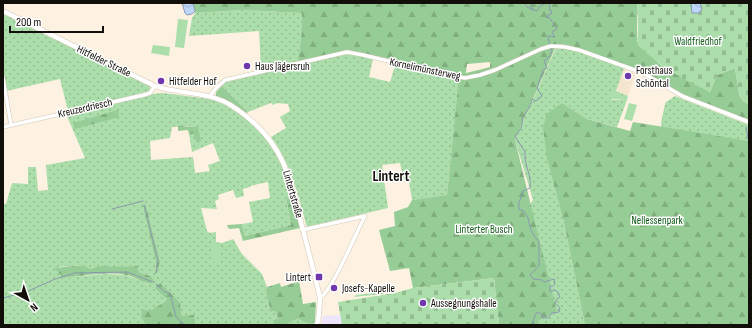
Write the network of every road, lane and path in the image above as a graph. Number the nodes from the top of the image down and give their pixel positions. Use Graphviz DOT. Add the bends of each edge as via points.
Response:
graph roads {
  1 [pos="3,10"];
  2 [pos="3,78"];
  3 [pos="155,86"];
  4 [pos="210,96"];
  5 [pos="749,122"];
  6 [pos="10,125"];
  7 [pos="3,127"];
  8 [pos="302,230"];
  9 [pos="320,298"];
  10 [pos="317,325"];
  1 -- 3 [label="main road, Hitfelder Straße"];
  2 -- 6 [label="street"];
  3 -- 4 [label="main road, Hitfelder Straße" via="173,92"];
  3 -- 6 [label="street, Kreuzerdriesch" via="150,93 144,95"];
  4 -- 5 [label="street, Kornelimünsterweg" via="225,80 347,52 465,78 487,73 547,47 565,46 644,73 682,96"];
  4 -- 8 [label="main road, Lintertstraße" via="243,113 258,126 275,147 289,177"];
  6 -- 7 [label="street, Kreuzerdriesch"];
  8 -- 9 [label="main road, Lintertstraße"];
  8 -- 9 [label="street" via="365,216 333,281"];
  9 -- 10 [label="main road, Lintertstraße"];
}
